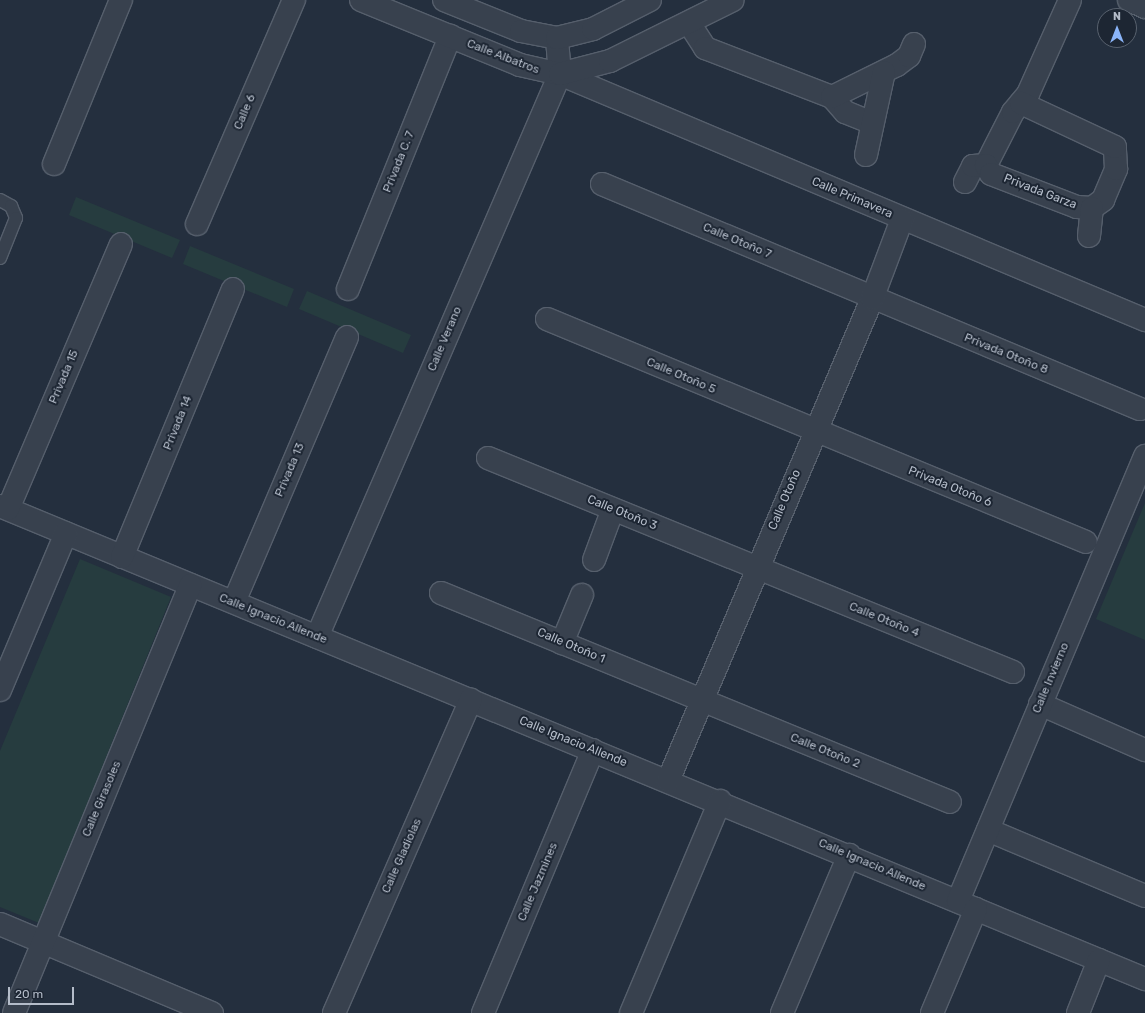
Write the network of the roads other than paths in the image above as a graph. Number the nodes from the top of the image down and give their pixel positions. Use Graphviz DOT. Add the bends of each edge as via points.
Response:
graph roads {
  1 [pos="120,0"];
  2 [pos="294,0"];
  3 [pos="361,0"];
  4 [pos="444,0"];
  5 [pos="650,0"];
  6 [pos="733,0"];
  7 [pos="1070,0"];
  8 [pos="1129,0"];
  9 [pos="1145,6"];
  10 [pos="688,23"];
  11 [pos="450,36"];
  12 [pos="557,38"];
  13 [pos="914,44"];
  14 [pos="884,72"];
  15 [pos="560,74"];
  16 [pos="832,97"];
  17 [pos="1021,103"];
  18 [pos="870,122"];
  19 [pos="866,155"];
  20 [pos="54,164"];
  21 [pos="986,165"];
  22 [pos="965,182"];
  23 [pos="602,184"];
  24 [pos="0,200"];
  25 [pos="1092,208"];
  26 [pos="902,219"];
  27 [pos="197,224"];
  28 [pos="1089,236"];
  29 [pos="121,244"];
  30 [pos="0,258"];
  31 [pos="348,288"];
  32 [pos="233,289"];
  33 [pos="872,299"];
  34 [pos="547,319"];
  35 [pos="1145,320"];
  36 [pos="347,337"];
  37 [pos="1140,409"];
  38 [pos="814,433"];
  39 [pos="1145,456"];
  40 [pos="488,458"];
  41 [pos="4,508"];
  42 [pos="613,509"];
  43 [pos="66,533"];
  44 [pos="1086,542"];
  45 [pos="122,557"];
  46 [pos="594,560"];
  47 [pos="755,568"];
  48 [pos="190,585"];
  49 [pos="441,593"];
  50 [pos="582,595"];
  51 [pos="234,602"];
  52 [pos="317,637"];
  53 [pos="562,642"];
  54 [pos="1013,672"];
  55 [pos="0,690"];
  56 [pos="471,700"];
  57 [pos="700,701"];
  58 [pos="1040,704"];
  59 [pos="593,750"];
  60 [pos="1145,750"];
  61 [pos="668,781"];
  62 [pos="720,802"];
  63 [pos="950,802"];
  64 [pos="988,830"];
  65 [pos="849,855"];
  66 [pos="1145,896"];
  67 [pos="967,905"];
  68 [pos="0,924"];
  69 [pos="42,942"];
  70 [pos="1099,960"];
  71 [pos="1145,979"];
  72 [pos="14,1013"];
  73 [pos="212,1013"];
  74 [pos="334,1013"];
  75 [pos="483,1013"];
  76 [pos="632,1013"];
  77 [pos="782,1013"];
  78 [pos="932,1013"];
  79 [pos="1078,1013"];
  1 -- 20 [label="street"];
  2 -- 27 [label="street, Calle 6"];
  3 -- 11 [label="street, Calle Albatros"];
  4 -- 12 [label="street" via="521,31"];
  5 -- 12 [label="street" via="593,29"];
  6 -- 10 [label="street, Calle Albatros"];
  7 -- 17 [label="street"];
  8 -- 9 [label="street"];
  10 -- 15 [label="street, Calle Albatros" via="610,61"];
  10 -- 16 [label="street" via="705,48"];
  11 -- 15 [label="street, Calle Albatros" via="520,66"];
  11 -- 31 [label="street, Privada C. 7"];
  12 -- 15 [label="street, Calle Verano"];
  13 -- 14 [label="street" via="905,60"];
  14 -- 16 [label="street"];
  14 -- 18 [label="street"];
  15 -- 26 [label="street, Calle Primavera"];
  15 -- 52 [label="street, Calle Verano"];
  16 -- 18 [label="street" via="845,112"];
  17 -- 21 [label="street" via="1013,112"];
  17 -- 25 [label="street, Privada Garza" via="1115,147 1116,169 1103,200"];
  18 -- 19 [label="street" via="872,138"];
  21 -- 22 [label="street" via="973,166"];
  21 -- 25 [label="street, Privada Garza" via="991,174 1077,207"];
  23 -- 33 [label="street, Calle Otoño 7"];
  24 -- 30 [label="lane" via="11,206 16,218"];
  25 -- 28 [label="street"];
  26 -- 33 [label="street, Calle Otoño"];
  26 -- 35 [label="street, Calle Primavera"];
  29 -- 41 [label="street, Privada 15"];
  32 -- 45 [label="street, Privada 14"];
  33 -- 37 [label="street, Privada Otoño 8"];
  33 -- 38 [label="street, Calle Otoño"];
  34 -- 38 [label="street, Calle Otoño 5"];
  36 -- 51 [label="street, Privada 13"];
  38 -- 44 [label="street, Privada Otoño 6"];
  38 -- 47 [label="street, Calle Otoño"];
  39 -- 58 [label="street, Calle Invierno"];
  40 -- 42 [label="street, Calle Otoño 3"];
  41 -- 43 [label="street, Calle Ignacio Allende"];
  42 -- 46 [label="street"];
  42 -- 47 [label="street, Calle Otoño 3"];
  43 -- 45 [label="street, Calle Ignacio Allende"];
  43 -- 55 [label="street"];
  45 -- 48 [label="street, Calle Ignacio Allende"];
  47 -- 54 [label="street, Calle Otoño 4"];
  47 -- 57 [label="street, Calle Otoño"];
  48 -- 51 [label="street, Calle Ignacio Allende"];
  48 -- 69 [label="street, Calle Girasoles"];
  49 -- 53 [label="street, Calle Otoño 1"];
  50 -- 53 [label="street"];
  51 -- 52 [label="street, Calle Ignacio Allende"];
  52 -- 56 [label="street, Calle Ignacio Allende"];
  53 -- 57 [label="street, Calle Otoño 1"];
  56 -- 59 [label="street, Calle Ignacio Allende"];
  56 -- 74 [label="street, Calle Gladiolas"];
  57 -- 61 [label="street, Calle Otoño"];
  57 -- 63 [label="street, Calle Otoño 2"];
  58 -- 60 [label="street"];
  58 -- 64 [label="street, Calle Invierno"];
  59 -- 61 [label="street, Calle Ignacio Allende"];
  59 -- 75 [label="street, Calle Jazmines"];
  61 -- 62 [label="street, Calle Ignacio Allende"];
  62 -- 65 [label="street, Calle Ignacio Allende"];
  62 -- 76 [label="street"];
  64 -- 66 [label="street"];
  64 -- 67 [label="street, Calle Invierno"];
  65 -- 67 [label="street, Calle Ignacio Allende"];
  65 -- 77 [label="street"];
  67 -- 70 [label="street, Calle Ignacio Allende"];
  67 -- 78 [label="street, Calle Invierno"];
  68 -- 69 [label="street"];
  69 -- 72 [label="street, Calle Girasoles"];
  69 -- 73 [label="street"];
  70 -- 71 [label="street, Calle Ignacio Allende"];
  70 -- 79 [label="street"];
}
